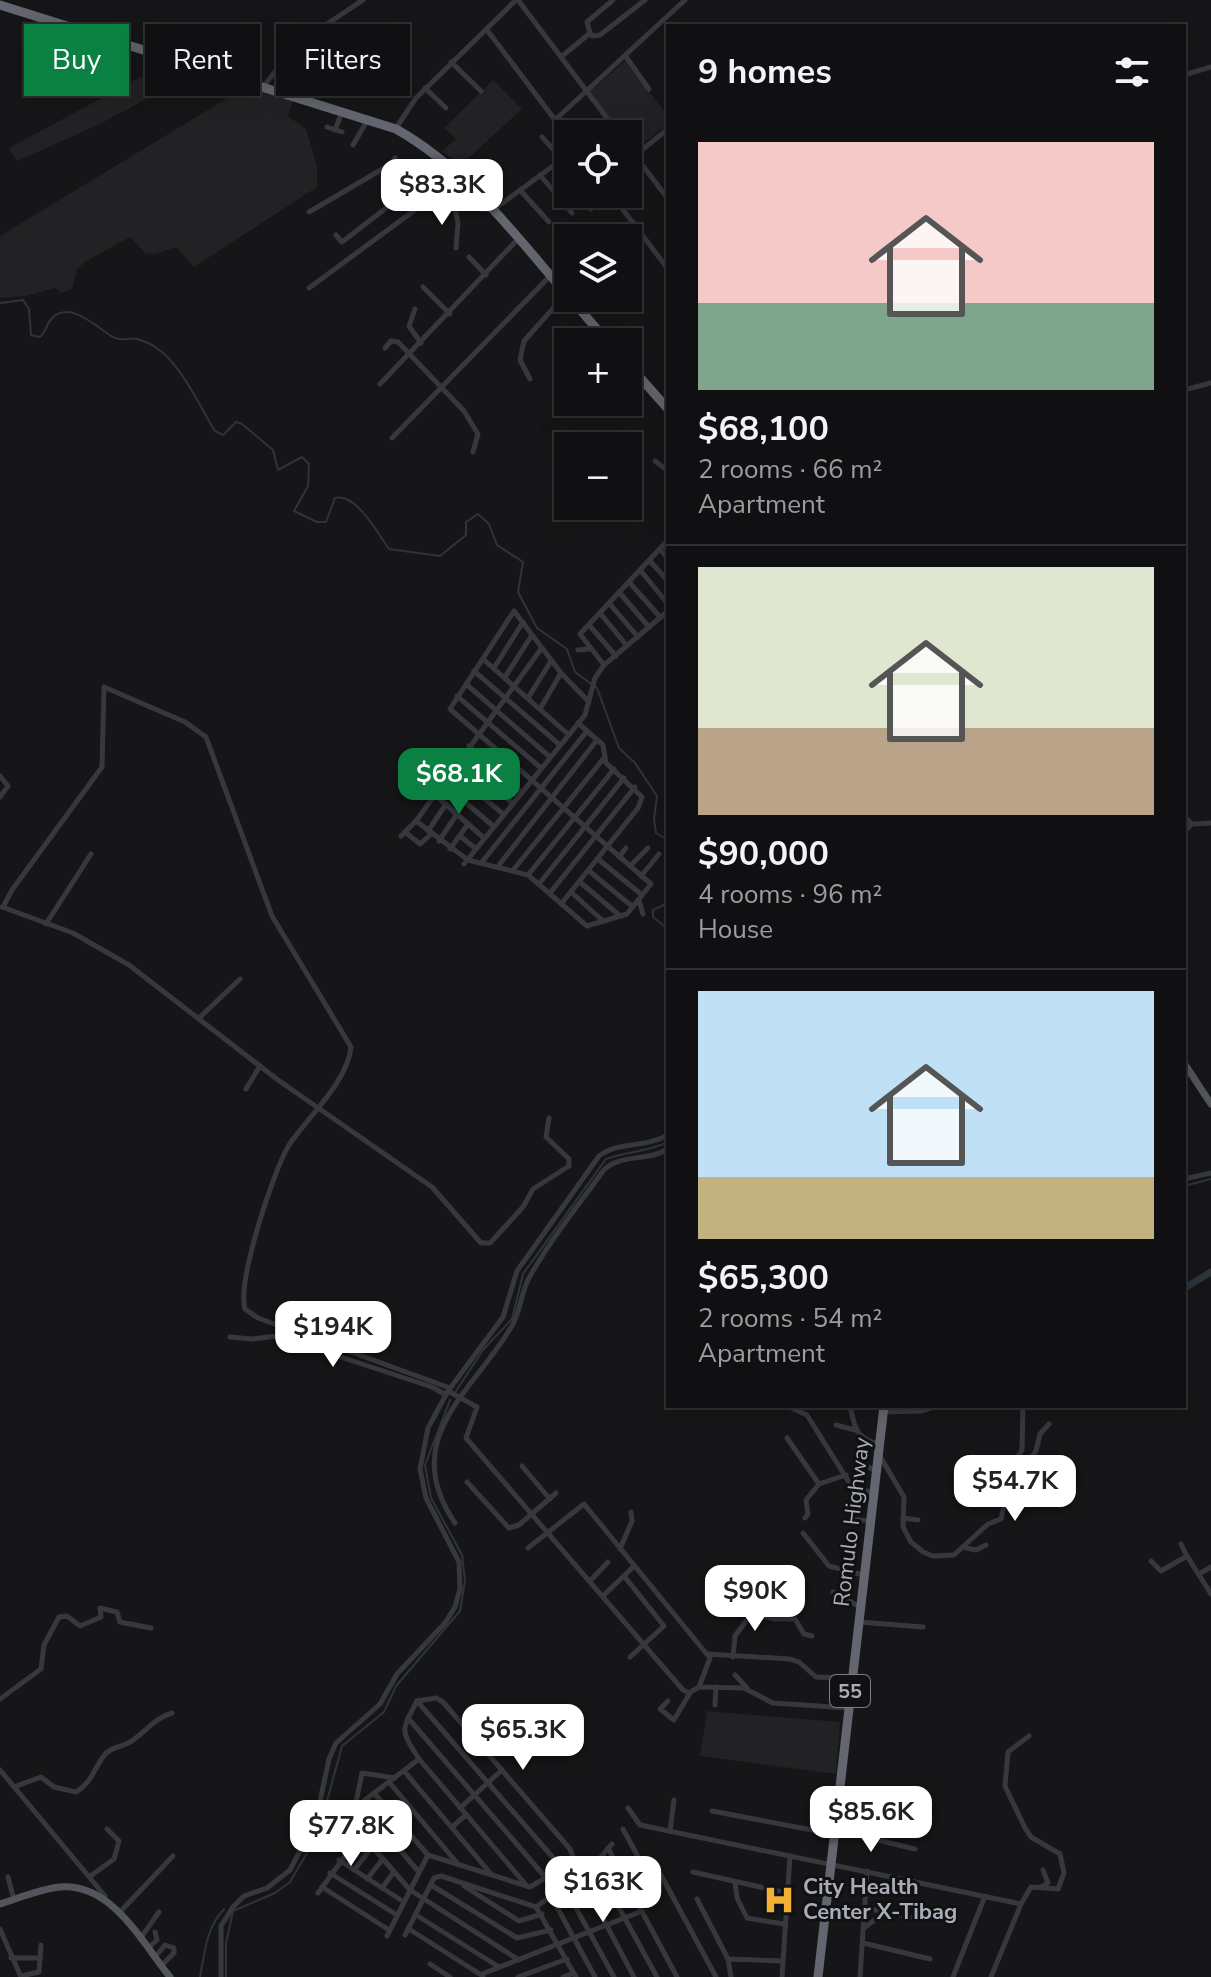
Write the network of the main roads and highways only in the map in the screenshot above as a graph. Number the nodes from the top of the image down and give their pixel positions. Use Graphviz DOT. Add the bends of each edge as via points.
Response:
graph roads {
  1 [pos="0,5"];
  2 [pos="554,280"];
  3 [pos="582,312"];
  4 [pos="596,328"];
  5 [pos="642,380"];
  6 [pos="666,407"];
  7 [pos="1186,1066"];
  8 [pos="1211,1104"];
  9 [pos="883,1409"];
  10 [pos="0,1904"];
  11 [pos="170,1977"];
  12 [pos="818,1977"];
  1 -- 2 [label="highway" via="396,129 447,162"];
  3 -- 4 [label="highway"];
  5 -- 6 [label="highway"];
  7 -- 8 [label="main road"];
  9 -- 12 [label="highway, Romulo Highway / 55"];
  10 -- 11 [label="main road" via="57,1887 105,1896"];
}
